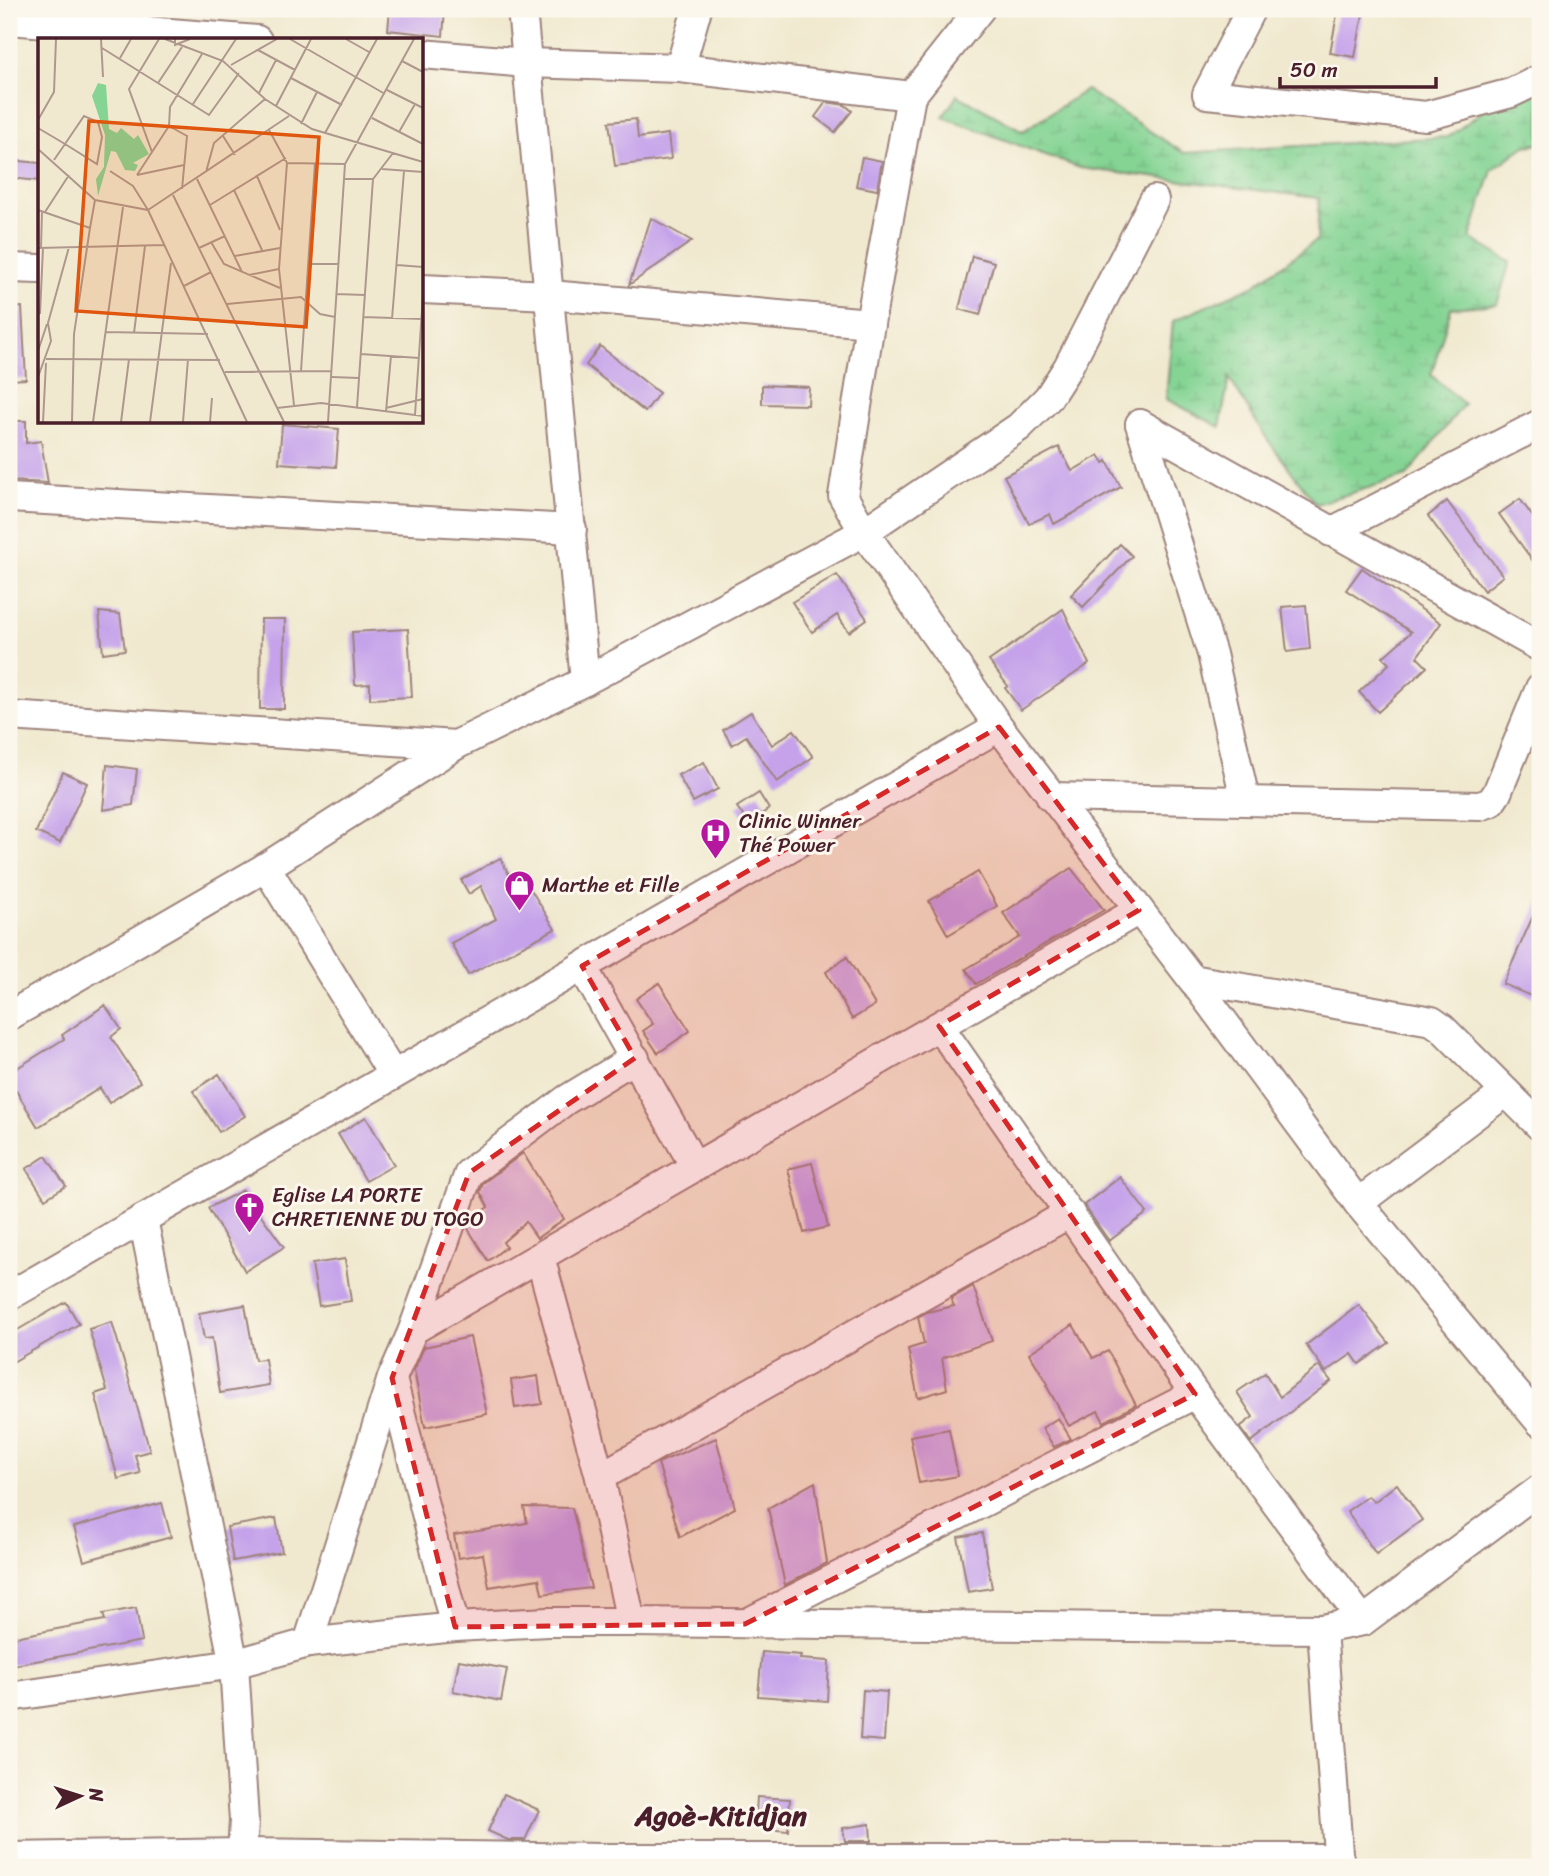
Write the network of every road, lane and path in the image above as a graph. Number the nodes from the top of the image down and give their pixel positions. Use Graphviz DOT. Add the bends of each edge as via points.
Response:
graph roads {
  1 [pos="522,9"];
  2 [pos="697,9"];
  3 [pos="980,9"];
  4 [pos="1251,9"];
  5 [pos="9,20"];
  6 [pos="232,38"];
  7 [pos="424,54"];
  8 [pos="527,63"];
  9 [pos="680,68"];
  10 [pos="1540,79"];
  11 [pos="911,96"];
  12 [pos="1154,201"];
  13 [pos="9,268"];
  14 [pos="38,269"];
  15 [pos="424,289"];
  16 [pos="550,295"];
  17 [pos="870,323"];
  18 [pos="1540,424"];
  19 [pos="9,498"];
  20 [pos="572,529"];
  21 [pos="864,532"];
  22 [pos="1331,532"];
  23 [pos="1540,647"];
  24 [pos="585,681"];
  25 [pos="1540,688"];
  26 [pos="9,716"];
  27 [pos="999,727"];
  28 [pos="456,745"];
  29 [pos="1051,797"];
  30 [pos="1245,799"];
  31 [pos="266,867"];
  32 [pos="1139,910"];
  33 [pos="582,967"];
  34 [pos="1192,979"];
  35 [pos="9,1016"];
  36 [pos="939,1026"];
  37 [pos="635,1058"];
  38 [pos="393,1075"];
  39 [pos="1506,1092"];
  40 [pos="1540,1126"];
  41 [pos="695,1167"];
  42 [pos="1358,1203"];
  43 [pos="1070,1213"];
  44 [pos="143,1219"];
  45 [pos="540,1256"];
  46 [pos="9,1296"];
  47 [pos="413,1330"];
  48 [pos="392,1378"];
  49 [pos="1195,1394"];
  50 [pos="1540,1422"];
  51 [pos="600,1477"];
  52 [pos="1540,1489"];
  53 [pos="1363,1621"];
  54 [pos="631,1622"];
  55 [pos="745,1624"];
  56 [pos="455,1627"];
  57 [pos="1322,1629"];
  58 [pos="308,1643"];
  59 [pos="234,1664"];
  60 [pos="9,1698"];
  61 [pos="9,1857"];
  62 [pos="233,1860"];
  63 [pos="517,1862"];
  64 [pos="1339,1862"];
  1 -- 8 [label="street"];
  2 -- 9 [label="street"];
  3 -- 11 [label="street"];
  4 -- 10 [label="street" via="1207,94 1426,116 1511,93"];
  5 -- 6 [label="street"];
  7 -- 8 [label="street"];
  8 -- 9 [label="street"];
  8 -- 16 [label="street"];
  9 -- 11 [label="street"];
  11 -- 17 [label="street"];
  12 -- 21 [label="street" via="1069,367 1048,398 1019,427"];
  13 -- 14 [label="street"];
  15 -- 16 [label="street"];
  16 -- 17 [label="street"];
  16 -- 20 [label="street"];
  17 -- 21 [label="street" via="843,496"];
  18 -- 22 [label="street"];
  19 -- 20 [label="street"];
  20 -- 24 [label="street"];
  21 -- 24 [label="street"];
  21 -- 27 [label="street"];
  22 -- 23 [label="street"];
  22 -- 30 [label="street" via="1140,424 1212,654"];
  24 -- 28 [label="street"];
  25 -- 30 [label="street" via="1491,802 1479,806"];
  26 -- 28 [label="street"];
  27 -- 29 [label="street"];
  27 -- 33 [label="street"];
  28 -- 31 [label="street"];
  29 -- 30 [label="street"];
  29 -- 32 [label="street"];
  31 -- 35 [label="street"];
  31 -- 38 [label="street"];
  32 -- 34 [label="street"];
  32 -- 36 [label="street"];
  33 -- 37 [label="street"];
  33 -- 38 [label="street"];
  34 -- 39 [label="street" via="1432,1021"];
  34 -- 42 [label="street"];
  36 -- 41 [label="street"];
  36 -- 43 [label="street"];
  37 -- 41 [label="street"];
  37 -- 47 [label="street" via="566,1100 469,1173"];
  38 -- 44 [label="street"];
  39 -- 40 [label="street"];
  39 -- 42 [label="street"];
  41 -- 45 [label="street"];
  42 -- 50 [label="street"];
  43 -- 49 [label="street"];
  43 -- 51 [label="street"];
  44 -- 46 [label="street"];
  44 -- 59 [label="street"];
  45 -- 47 [label="street"];
  45 -- 51 [label="street"];
  47 -- 48 [label="street"];
  48 -- 56 [label="street"];
  48 -- 58 [label="street"];
  49 -- 53 [label="street"];
  49 -- 55 [label="street"];
  51 -- 54 [label="street"];
  52 -- 53 [label="street"];
  53 -- 57 [label="street"];
  54 -- 55 [label="street"];
  54 -- 56 [label="street"];
  55 -- 57 [label="street"];
  56 -- 58 [label="street"];
  57 -- 64 [label="street"];
  58 -- 59 [label="street"];
  59 -- 60 [label="street"];
  59 -- 62 [label="street" via="244,1821"];
  61 -- 62 [label="street"];
  62 -- 63 [label="street"];
  63 -- 64 [label="street"];
}
